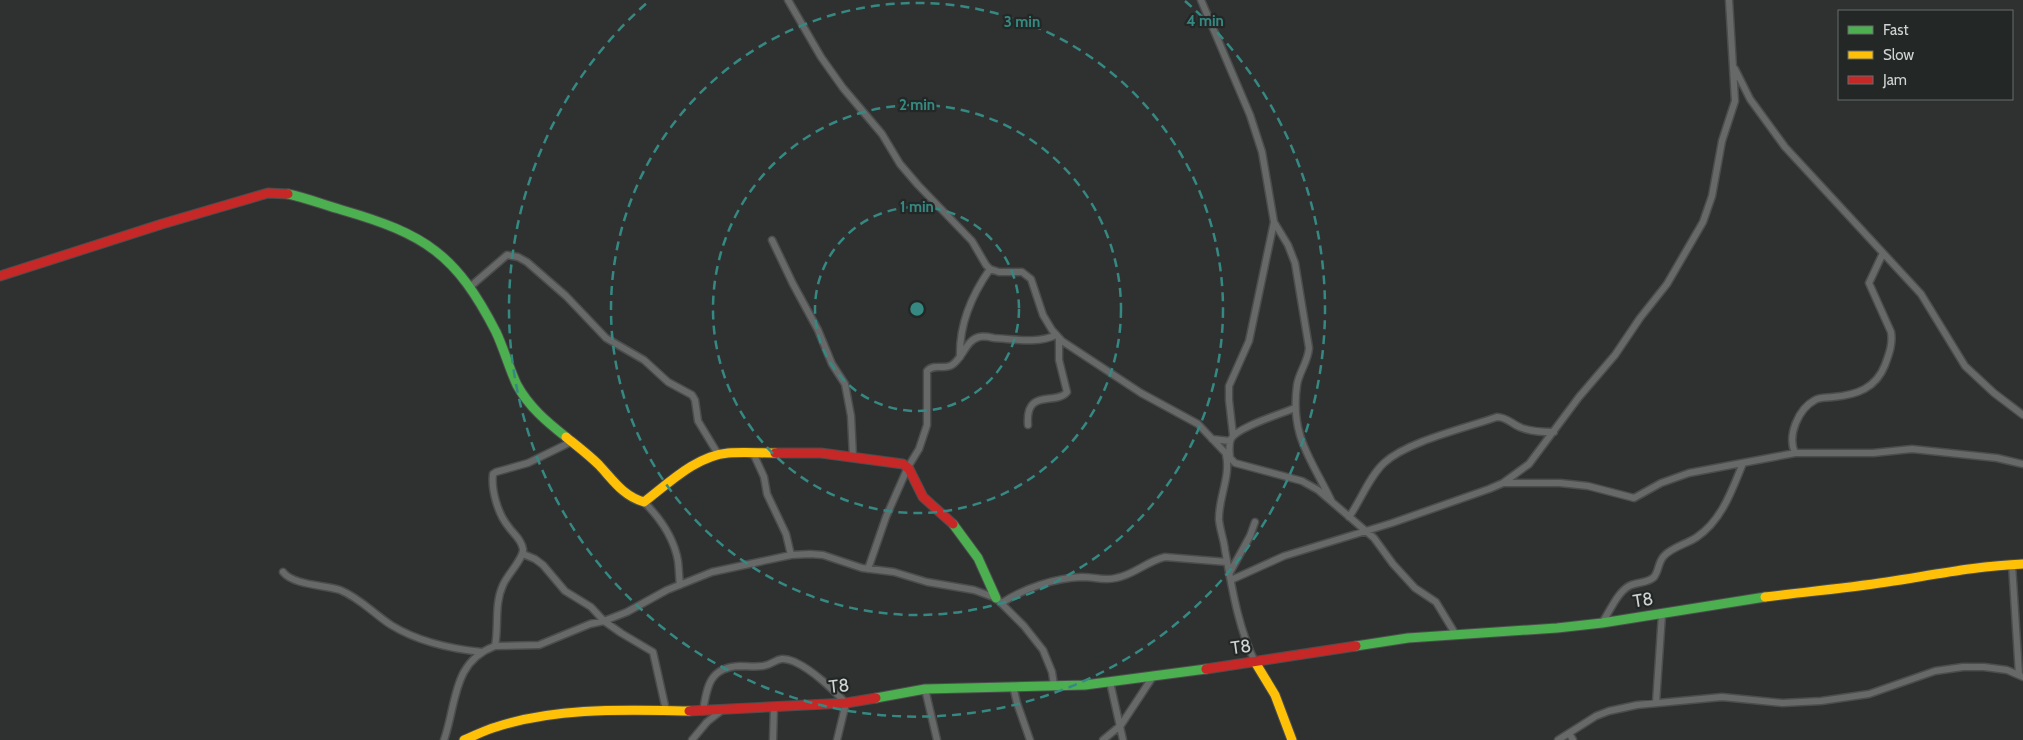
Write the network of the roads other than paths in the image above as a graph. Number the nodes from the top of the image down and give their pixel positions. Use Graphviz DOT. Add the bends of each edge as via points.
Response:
graph roads {
  1 [pos="788,0"];
  2 [pos="1201,0"];
  3 [pos="1729,0"];
  4 [pos="1732,64"];
  5 [pos="1274,222"];
  6 [pos="772,240"];
  7 [pos="1883,253"];
  8 [pos="990,269"];
  9 [pos="0,276"];
  10 [pos="471,286"];
  11 [pos="1057,337"];
  12 [pos="960,358"];
  13 [pos="1294,408"];
  14 [pos="2023,415"];
  15 [pos="1028,425"];
  16 [pos="1554,432"];
  17 [pos="1232,438"];
  18 [pos="1212,439"];
  19 [pos="571,442"];
  20 [pos="747,453"];
  21 [pos="1795,453"];
  22 [pos="718,454"];
  23 [pos="853,457"];
  24 [pos="1228,457"];
  25 [pos="1743,463"];
  26 [pos="2023,464"];
  27 [pos="908,467"];
  28 [pos="1503,483"];
  29 [pos="644,502"];
  30 [pos="1333,503"];
  31 [pos="1349,518"];
  32 [pos="1255,522"];
  33 [pos="1363,531"];
  34 [pos="523,554"];
  35 [pos="791,555"];
  36 [pos="1227,562"];
  37 [pos="2012,564"];
  38 [pos="2023,564"];
  39 [pos="868,569"];
  40 [pos="283,572"];
  41 [pos="1230,577"];
  42 [pos="680,585"];
  43 [pos="999,600"];
  44 [pos="1662,614"];
  45 [pos="604,621"];
  46 [pos="1602,623"];
  47 [pos="1456,635"];
  48 [pos="495,646"];
  49 [pos="482,652"];
  50 [pos="1255,662"];
  51 [pos="1154,676"];
  52 [pos="2021,676"];
  53 [pos="1110,682"];
  54 [pos="1054,685"];
  55 [pos="1013,686"];
  56 [pos="925,689"];
  57 [pos="846,702"];
  58 [pos="1656,703"];
  59 [pos="774,707"];
  60 [pos="666,710"];
  61 [pos="722,710"];
  62 [pos="703,711"];
  63 [pos="1121,726"];
  64 [pos="1569,733"];
  65 [pos="444,740"];
  66 [pos="464,740"];
  67 [pos="692,740"];
  68 [pos="773,740"];
  69 [pos="838,740"];
  70 [pos="937,740"];
  71 [pos="1030,740"];
  72 [pos="1103,740"];
  73 [pos="1124,740"];
  74 [pos="1292,740"];
  75 [pos="1558,740"];
  76 [pos="1573,740"];
  1 -- 8 [label="street" via="842,88 882,134 900,164 968,235"];
  2 -- 5 [label="street" via="1254,128"];
  3 -- 4 [label="street"];
  4 -- 7 [label="street" via="1750,99 1774,134"];
  4 -- 16 [label="street" via="1733,108 1703,222 1667,284"];
  5 -- 13 [label="street" via="1295,263 1308,341 1308,354 1298,378"];
  5 -- 17 [label="street" via="1249,341 1229,386"];
  6 -- 23 [label="street" via="832,364 845,384"];
  7 -- 14 [label="street" via="1922,294 1965,366"];
  7 -- 21 [label="street" via="1869,283 1892,338 1883,370 1877,381 1866,388 1815,400 1807,406 1793,429"];
  8 -- 11 [label="street" via="1022,272 1031,278 1043,315"];
  8 -- 12 [label="street" via="969,304 962,327"];
  9 -- 10 [label="street" via="254,196 277,192 383,222 411,234 445,257"];
  10 -- 19 [label="street" via="526,399"];
  10 -- 22 [label="street" via="507,256 527,262 566,296 606,338 644,360 668,382 692,395 698,421"];
  11 -- 12 [label="street" via="1038,340 978,337"];
  11 -- 15 [label="street" via="1067,392 1062,397 1046,398 1033,405 1029,410"];
  11 -- 18 [label="street" via="1141,392 1198,424"];
  12 -- 27 [label="street" via="953,364 927,371 928,420 919,449"];
  13 -- 17 [label="street" via="1247,427"];
  13 -- 30 [label="street" via="1298,432"];
  16 -- 28 [label="street" via="1529,464"];
  16 -- 31 [label="street" via="1522,428 1497,417 1429,440 1384,463"];
  17 -- 18 [label="street"];
  17 -- 24 [label="street"];
  18 -- 24 [label="street"];
  19 -- 29 [label="street" via="594,460 623,492"];
  19 -- 34 [label="street" via="528,463 493,474 502,518 517,536"];
  20 -- 22 [label="street"];
  20 -- 23 [label="street" via="812,452"];
  20 -- 35 [label="street" via="754,455 758,463"];
  21 -- 25 [label="street"];
  21 -- 26 [label="street" via="1873,453 1912,449"];
  22 -- 29 [label="street" via="689,468"];
  23 -- 27 [label="street" via="890,461"];
  24 -- 30 [label="street" via="1239,464 1307,483"];
  24 -- 36 [label="street" via="1219,521"];
  25 -- 28 [label="street" via="1674,478 1634,498 1588,486"];
  25 -- 46 [label="street" via="1715,520 1698,536 1667,552 1655,577 1623,591"];
  27 -- 39 [label="street"];
  27 -- 43 [label="street" via="920,494 950,522 972,549"];
  28 -- 33 [label="street"];
  29 -- 42 [label="street" via="656,514 671,541 678,559"];
  30 -- 31 [label="street"];
  31 -- 33 [label="street"];
  32 -- 41 [label="street"];
  33 -- 41 [label="street"];
  33 -- 47 [label="street" via="1411,584 1436,602"];
  34 -- 45 [label="street" via="543,565 565,591 591,607"];
  34 -- 48 [label="street" via="508,575 498,598"];
  35 -- 39 [label="street" via="823,555"];
  35 -- 42 [label="street" via="726,568"];
  36 -- 41 [label="street"];
  36 -- 43 [label="street" via="1165,557 1116,578 1079,577 1032,587"];
  37 -- 38 [label="street, T8"];
  37 -- 44 [label="street, T8" via="1750,598"];
  37 -- 52 [label="street"];
  39 -- 43 [label="street" via="974,590"];
  40 -- 49 [label="street" via="292,579 343,591 409,635"];
  41 -- 50 [label="street" via="1244,636"];
  42 -- 45 [label="street"];
  43 -- 54 [label="street" via="1043,650"];
  44 -- 46 [label="street, T8"];
  44 -- 58 [label="street"];
  45 -- 48 [label="street" via="539,646"];
  45 -- 60 [label="street" via="653,652"];
  46 -- 47 [label="street, T8"];
  47 -- 50 [label="street, T8" via="1408,638"];
  48 -- 49 [label="street"];
  49 -- 65 [label="street" via="461,675"];
  50 -- 51 [label="street, T8"];
  50 -- 74 [label="street" via="1275,696"];
  51 -- 53 [label="street, T8"];
  51 -- 63 [label="street"];
  52 -- 58 [label="street" via="1994,668 1963,667 1936,671 1869,694 1834,700 1782,703 1722,698"];
  53 -- 54 [label="street, T8"];
  53 -- 63 [label="street"];
  54 -- 55 [label="street, T8"];
  55 -- 56 [label="street, T8"];
  55 -- 71 [label="street"];
  56 -- 57 [label="street, T8"];
  56 -- 70 [label="street"];
  57 -- 59 [label="street, T8"];
  57 -- 62 [label="street" via="826,682 800,665 779,658 766,666 731,667 719,671 708,685"];
  57 -- 69 [label="street"];
  58 -- 64 [label="street" via="1609,711"];
  59 -- 61 [label="street, T8"];
  59 -- 68 [label="street"];
  60 -- 62 [label="street, T8"];
  60 -- 66 [label="street, T8" via="616,710 531,718"];
  61 -- 62 [label="street, T8"];
  61 -- 67 [label="street" via="706,722"];
  63 -- 72 [label="street"];
  63 -- 73 [label="street"];
  64 -- 75 [label="street"];
  64 -- 76 [label="street"];
}
